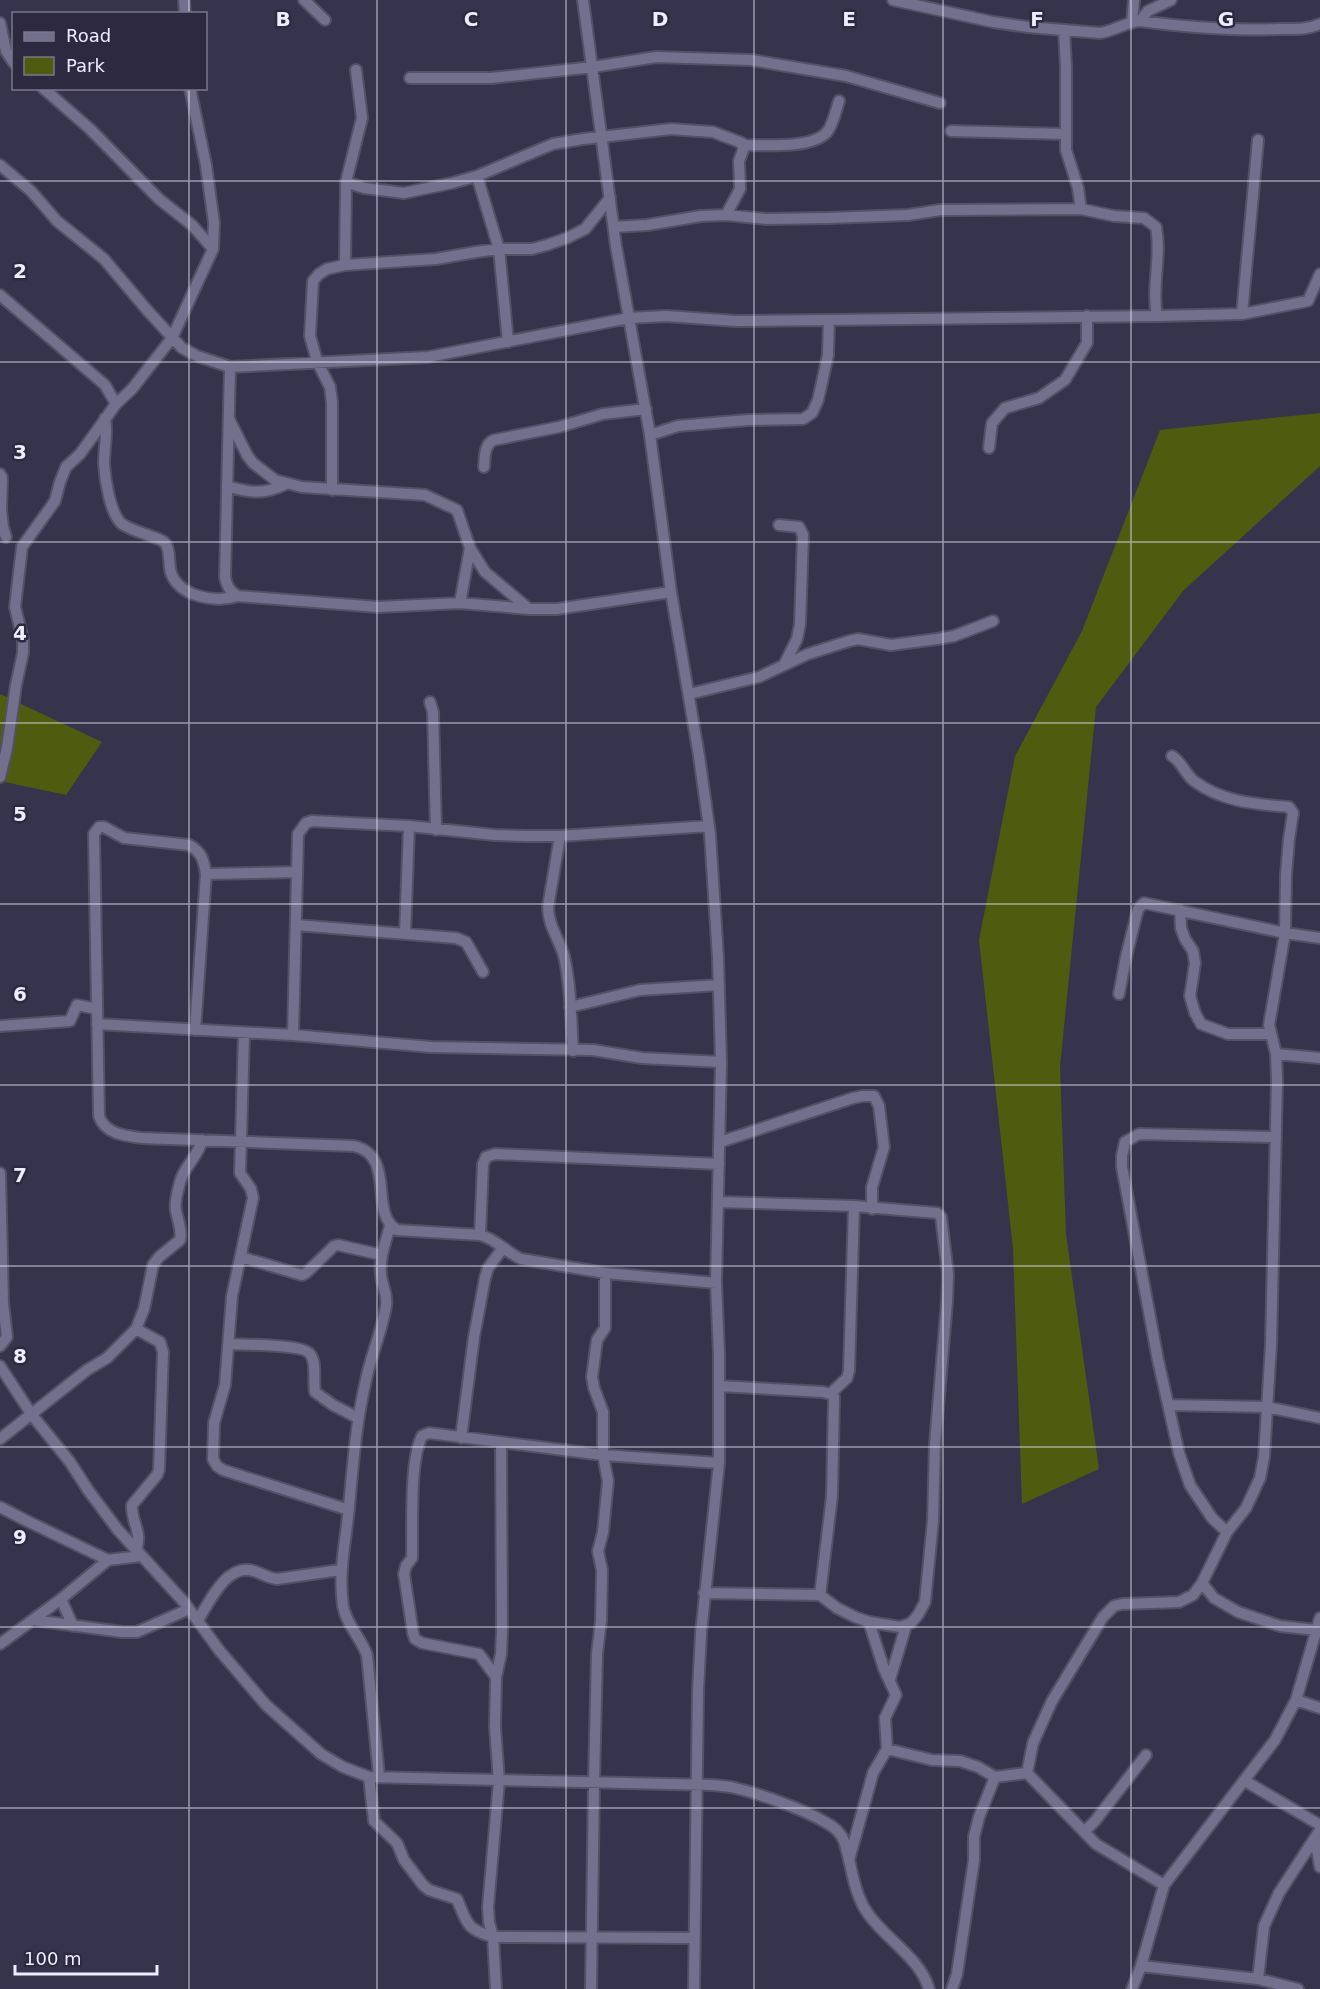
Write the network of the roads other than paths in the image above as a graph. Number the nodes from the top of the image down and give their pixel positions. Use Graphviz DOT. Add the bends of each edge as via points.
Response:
graph roads {
  1 [pos="304,0"];
  2 [pos="583,0"];
  3 [pos="893,0"];
  4 [pos="1134,0"];
  5 [pos="1171,0"];
  6 [pos="326,20"];
  7 [pos="1136,21"];
  8 [pos="0,23"];
  9 [pos="1320,24"];
  10 [pos="1064,30"];
  11 [pos="12,60"];
  12 [pos="593,67"];
  13 [pos="356,70"];
  14 [pos="410,78"];
  15 [pos="46,90"];
  16 [pos="190,90"];
  17 [pos="839,101"];
  18 [pos="940,103"];
  19 [pos="951,131"];
  20 [pos="1065,134"];
  21 [pos="602,138"];
  22 [pos="1258,140"];
  23 [pos="743,145"];
  24 [pos="0,165"];
  25 [pos="477,176"];
  26 [pos="346,182"];
  27 [pos="610,198"];
  28 [pos="1081,209"];
  29 [pos="726,215"];
  30 [pos="614,227"];
  31 [pos="213,249"];
  32 [pos="499,249"];
  33 [pos="345,265"];
  34 [pos="1320,274"];
  35 [pos="0,295"];
  36 [pos="1242,314"];
  37 [pos="1087,316"];
  38 [pos="1157,316"];
  39 [pos="629,318"];
  40 [pos="828,320"];
  41 [pos="172,338"];
  42 [pos="508,342"];
  43 [pos="316,361"];
  44 [pos="230,367"];
  45 [pos="116,404"];
  46 [pos="646,409"];
  47 [pos="228,416"];
  48 [pos="105,418"];
  49 [pos="650,435"];
  50 [pos="989,448"];
  51 [pos="484,467"];
  52 [pos="0,474"];
  53 [pos="286,484"];
  54 [pos="226,486"];
  55 [pos="332,490"];
  56 [pos="779,525"];
  57 [pos="3,538"];
  58 [pos="22,547"];
  59 [pos="470,548"];
  60 [pos="671,592"];
  61 [pos="238,596"];
  62 [pos="460,603"];
  63 [pos="529,609"];
  64 [pos="993,621"];
  65 [pos="784,665"];
  66 [pos="689,694"];
  67 [pos="430,702"];
  68 [pos="1172,756"];
  69 [pos="0,777"];
  70 [pos="409,826"];
  71 [pos="709,826"];
  72 [pos="436,830"];
  73 [pos="560,836"];
  74 [pos="297,872"];
  75 [pos="206,874"];
  76 [pos="1179,910"];
  77 [pos="296,925"];
  78 [pos="1285,933"];
  79 [pos="405,934"];
  80 [pos="1320,938"];
  81 [pos="483,972"];
  82 [pos="718,985"];
  83 [pos="1119,994"];
  84 [pos="570,1007"];
  85 [pos="97,1010"];
  86 [pos="97,1024"];
  87 [pos="0,1026"];
  88 [pos="195,1030"];
  89 [pos="244,1033"];
  90 [pos="1271,1034"];
  91 [pos="293,1035"];
  92 [pos="573,1051"];
  93 [pos="1276,1054"];
  94 [pos="1320,1058"];
  95 [pos="721,1062"];
  96 [pos="1276,1137"];
  97 [pos="202,1140"];
  98 [pos="240,1141"];
  99 [pos="720,1142"];
  100 [pos="719,1164"];
  101 [pos="0,1173"];
  102 [pos="718,1202"];
  103 [pos="854,1206"];
  104 [pos="872,1209"];
  105 [pos="390,1226"];
  106 [pos="1,1227"];
  107 [pos="480,1235"];
  108 [pos="503,1248"];
  109 [pos="382,1255"];
  110 [pos="241,1257"];
  111 [pos="604,1274"];
  112 [pos="716,1283"];
  113 [pos="1,1302"];
  114 [pos="136,1329"];
  115 [pos="229,1344"];
  116 [pos="0,1346"];
  117 [pos="0,1366"];
  118 [pos="719,1386"];
  119 [pos="830,1394"];
  120 [pos="1168,1405"];
  121 [pos="1267,1407"];
  122 [pos="32,1415"];
  123 [pos="358,1418"];
  124 [pos="1320,1418"];
  125 [pos="0,1438"];
  126 [pos="461,1438"];
  127 [pos="501,1443"];
  128 [pos="603,1455"];
  129 [pos="719,1463"];
  130 [pos="0,1507"];
  131 [pos="349,1510"];
  132 [pos="1227,1532"];
  133 [pos="138,1553"];
  134 [pos="108,1560"];
  135 [pos="340,1570"];
  136 [pos="1202,1583"];
  137 [pos="704,1593"];
  138 [pos="820,1595"];
  139 [pos="61,1599"];
  140 [pos="189,1610"];
  141 [pos="1320,1618"];
  142 [pos="33,1620"];
  143 [pos="198,1620"];
  144 [pos="869,1622"];
  145 [pos="73,1626"];
  146 [pos="906,1626"];
  147 [pos="1316,1630"];
  148 [pos="0,1644"];
  149 [pos="496,1677"];
  150 [pos="890,1679"];
  151 [pos="1296,1700"];
  152 [pos="1320,1708"];
  153 [pos="887,1749"];
  154 [pos="1146,1755"];
  155 [pos="1027,1773"];
  156 [pos="374,1777"];
  157 [pos="995,1777"];
  158 [pos="499,1781"];
  159 [pos="1245,1781"];
  160 [pos="594,1782"];
  161 [pos="698,1785"];
  162 [pos="1320,1825"];
  163 [pos="1084,1832"];
  164 [pos="1318,1834"];
  165 [pos="849,1861"];
  166 [pos="1320,1867"];
  167 [pos="1164,1885"];
  168 [pos="493,1937"];
  169 [pos="591,1938"];
  170 [pos="694,1938"];
  171 [pos="1141,1966"];
  172 [pos="1258,1979"];
  173 [pos="496,1989"];
  174 [pos="591,1989"];
  175 [pos="694,1989"];
  176 [pos="929,1989"];
  177 [pos="952,1989"];
  178 [pos="1132,1989"];
  179 [pos="1298,1989"];
  1 -- 6 [label="street"];
  2 -- 12 [label="street"];
  3 -- 10 [label="street" via="993,22"];
  4 -- 7 [label="street"];
  5 -- 7 [label="street"];
  7 -- 9 [label="street" via="1256,30"];
  7 -- 10 [label="street" via="1109,32"];
  8 -- 11 [label="street"];
  10 -- 20 [label="street"];
  12 -- 14 [label="street" via="490,78"];
  12 -- 18 [label="street" via="656,57 751,60 846,76"];
  12 -- 21 [label="street"];
  13 -- 26 [label="street" via="362,118"];
  15 -- 31 [label="street"];
  16 -- 31 [label="street" via="206,165 214,223"];
  17 -- 23 [label="street" via="828,132 814,141"];
  19 -- 20 [label="street"];
  20 -- 28 [label="street"];
  21 -- 23 [label="street" via="672,129 699,130"];
  21 -- 25 [label="street" via="542,148"];
  21 -- 27 [label="street"];
  22 -- 36 [label="street"];
  23 -- 29 [label="street" via="740,189"];
  24 -- 41 [label="street" via="31,191 57,221 104,259"];
  25 -- 26 [label="street" via="404,193"];
  25 -- 32 [label="street"];
  26 -- 33 [label="street"];
  27 -- 30 [label="street"];
  27 -- 32 [label="street" via="585,229 567,238 532,249"];
  28 -- 29 [label="street" via="940,210 828,219"];
  28 -- 38 [label="street" via="1144,218 1156,227 1158,262 1153,294"];
  29 -- 30 [label="street"];
  30 -- 39 [label="street"];
  31 -- 41 [label="street"];
  32 -- 33 [label="street" via="436,259"];
  32 -- 42 [label="street"];
  33 -- 43 [label="street" via="327,269 313,281 310,336"];
  34 -- 36 [label="street" via="1308,302"];
  35 -- 45 [label="street" via="105,385"];
  36 -- 38 [label="street"];
  37 -- 38 [label="street"];
  37 -- 40 [label="street"];
  37 -- 50 [label="street" via="1087,343 1065,380 1039,399 1005,408 992,423"];
  39 -- 40 [label="street" via="679,315 736,321"];
  39 -- 42 [label="street"];
  39 -- 46 [label="street"];
  40 -- 49 [label="street" via="828,354 818,400 812,413 803,419 678,426"];
  41 -- 44 [label="street" via="197,356"];
  41 -- 45 [label="street"];
  42 -- 43 [label="street" via="428,357"];
  43 -- 44 [label="street"];
  43 -- 55 [label="street" via="330,387 332,402"];
  44 -- 47 [label="street"];
  45 -- 48 [label="street"];
  46 -- 49 [label="street"];
  46 -- 51 [label="street" via="603,414 494,440 487,446"];
  47 -- 53 [label="street" via="253,463 274,480"];
  47 -- 54 [label="street"];
  48 -- 58 [label="street" via="66,467 56,501"];
  48 -- 61 [label="street" via="104,466 111,507 121,523 137,533 163,540 170,572 178,586 199,597"];
  49 -- 60 [label="street"];
  52 -- 57 [label="street"];
  53 -- 54 [label="street" via="250,493"];
  53 -- 55 [label="street"];
  54 -- 61 [label="street" via="225,577 230,591"];
  55 -- 59 [label="street" via="425,495 457,510"];
  56 -- 65 [label="street" via="799,527 803,535 800,624"];
  57 -- 58 [label="street"];
  58 -- 69 [label="street" via="15,607 23,653"];
  59 -- 62 [label="street"];
  59 -- 63 [label="street" via="485,572"];
  60 -- 63 [label="street" via="557,609"];
  60 -- 66 [label="street"];
  61 -- 62 [label="street" via="378,608"];
  62 -- 63 [label="street"];
  64 -- 65 [label="street" via="937,639 891,645 858,639"];
  65 -- 66 [label="street" via="759,677"];
  66 -- 71 [label="street"];
  67 -- 72 [label="street"];
  68 -- 78 [label="street" via="1191,779 1210,792 1292,810"];
  70 -- 72 [label="street"];
  70 -- 74 [label="street" via="312,821 298,834"];
  70 -- 79 [label="street"];
  71 -- 73 [label="street"];
  71 -- 82 [label="street"];
  72 -- 73 [label="street"];
  73 -- 84 [label="street" via="548,917 563,954"];
  74 -- 75 [label="street"];
  74 -- 77 [label="street"];
  75 -- 85 [label="street" via="201,854 189,845 124,838 104,827 96,830"];
  75 -- 88 [label="street"];
  76 -- 78 [label="street"];
  76 -- 83 [label="street" via="1149,903 1141,905"];
  76 -- 90 [label="street" via="1185,939 1194,951 1190,996 1201,1024 1228,1034"];
  77 -- 79 [label="street"];
  77 -- 91 [label="street"];
  78 -- 80 [label="street"];
  78 -- 90 [label="street" via="1269,1025"];
  79 -- 81 [label="street" via="461,939"];
  82 -- 84 [label="street" via="640,990"];
  82 -- 95 [label="street"];
  84 -- 92 [label="street"];
  85 -- 86 [label="street"];
  85 -- 87 [label="street" via="77,1005 70,1021"];
  86 -- 88 [label="street"];
  86 -- 97 [label="street" via="101,1123 127,1136"];
  88 -- 89 [label="street"];
  89 -- 91 [label="street"];
  89 -- 98 [label="street"];
  90 -- 93 [label="street"];
  91 -- 92 [label="street" via="431,1047"];
  92 -- 95 [label="street"];
  93 -- 94 [label="street"];
  93 -- 96 [label="street"];
  95 -- 99 [label="street"];
  96 -- 120 [label="street" via="1139,1134 1125,1142 1122,1167"];
  96 -- 121 [label="street"];
  97 -- 98 [label="street"];
  97 -- 114 [label="street" via="180,1180 176,1203 180,1240 153,1265"];
  98 -- 105 [label="street" via="364,1148 377,1166"];
  98 -- 110 [label="street" via="240,1173 253,1198"];
  99 -- 100 [label="street"];
  99 -- 104 [label="street" via="853,1098 874,1096 884,1147 872,1187"];
  100 -- 102 [label="street"];
  100 -- 107 [label="street" via="495,1154 486,1157 483,1164"];
  101 -- 106 [label="street"];
  102 -- 103 [label="street"];
  102 -- 112 [label="street"];
  103 -- 104 [label="street"];
  103 -- 119 [label="street" via="849,1371"];
  104 -- 146 [label="street" via="940,1215 948,1274 925,1602"];
  105 -- 107 [label="street" via="397,1230"];
  105 -- 109 [label="street"];
  106 -- 113 [label="street"];
  107 -- 108 [label="street" via="490,1237"];
  108 -- 111 [label="street" via="521,1259"];
  108 -- 126 [label="street" via="485,1278"];
  109 -- 110 [label="street" via="334,1246 302,1275"];
  109 -- 123 [label="street" via="386,1305"];
  110 -- 115 [label="street" via="232,1296"];
  111 -- 112 [label="street"];
  111 -- 128 [label="street" via="605,1328 597,1340 592,1377 603,1412"];
  112 -- 118 [label="street"];
  113 -- 116 [label="street" via="7,1337"];
  114 -- 122 [label="street" via="107,1358"];
  114 -- 133 [label="street" via="160,1342 163,1352 159,1470 132,1505 139,1533"];
  115 -- 123 [label="street" via="290,1346 306,1351 312,1358 315,1392"];
  115 -- 131 [label="street" via="225,1385 214,1423 213,1460 217,1466"];
  117 -- 122 [label="street"];
  118 -- 119 [label="street"];
  118 -- 129 [label="street"];
  119 -- 138 [label="street" via="834,1398 832,1496"];
  120 -- 121 [label="street"];
  120 -- 132 [label="street" via="1190,1485 1212,1518"];
  121 -- 124 [label="street"];
  121 -- 132 [label="street" via="1260,1478 1246,1508"];
  122 -- 125 [label="street"];
  122 -- 133 [label="street"];
  123 -- 131 [label="street"];
  126 -- 127 [label="street"];
  126 -- 149 [label="street" via="425,1434 418,1445 412,1558 404,1574 410,1616 416,1639 479,1653"];
  127 -- 128 [label="street"];
  127 -- 149 [label="street" via="502,1632"];
  128 -- 129 [label="street"];
  128 -- 160 [label="street" via="608,1481 598,1551 603,1570"];
  129 -- 137 [label="street"];
  130 -- 134 [label="street"];
  131 -- 135 [label="street"];
  132 -- 136 [label="street"];
  133 -- 134 [label="street"];
  133 -- 140 [label="street"];
  134 -- 139 [label="street"];
  135 -- 143 [label="street" via="277,1579 249,1570 236,1571 226,1578"];
  135 -- 156 [label="street" via="346,1616 367,1655"];
  136 -- 147 [label="street" via="1214,1598 1238,1612 1280,1626"];
  136 -- 155 [label="street" via="1193,1595 1179,1602 1122,1604 1103,1617 1052,1701 1033,1743"];
  137 -- 138 [label="street"];
  137 -- 161 [label="street"];
  138 -- 144 [label="street" via="837,1608"];
  139 -- 142 [label="street"];
  139 -- 145 [label="street"];
  140 -- 143 [label="street"];
  140 -- 145 [label="street" via="137,1632"];
  141 -- 147 [label="street"];
  142 -- 145 [label="street"];
  142 -- 148 [label="street"];
  143 -- 156 [label="street" via="266,1705 302,1738 343,1767"];
  144 -- 146 [label="street"];
  144 -- 150 [label="street"];
  146 -- 150 [label="street"];
  147 -- 151 [label="street"];
  149 -- 158 [label="street"];
  150 -- 153 [label="street" via="896,1695 885,1718"];
  151 -- 152 [label="street"];
  151 -- 159 [label="street" via="1275,1740"];
  153 -- 157 [label="street" via="932,1760 960,1761"];
  153 -- 165 [label="street" via="873,1773"];
  154 -- 163 [label="street"];
  155 -- 157 [label="street"];
  155 -- 163 [label="street"];
  156 -- 158 [label="street"];
  156 -- 168 [label="street" via="374,1821 397,1843 412,1871 429,1890 457,1899 464,1919 474,1929"];
  157 -- 177 [label="street" via="974,1837 974,1860"];
  158 -- 160 [label="street"];
  158 -- 168 [label="street" via="488,1907"];
  159 -- 162 [label="street"];
  159 -- 167 [label="street"];
  160 -- 161 [label="street"];
  160 -- 169 [label="street"];
  161 -- 165 [label="street" via="735,1788 826,1822 843,1839"];
  161 -- 170 [label="street"];
  163 -- 167 [label="street" via="1096,1844"];
  164 -- 166 [label="street"];
  164 -- 172 [label="street" via="1279,1893 1264,1926"];
  165 -- 176 [label="street" via="868,1915 914,1961"];
  167 -- 171 [label="street"];
  168 -- 169 [label="street"];
  168 -- 173 [label="street"];
  169 -- 170 [label="street"];
  169 -- 174 [label="street"];
  170 -- 175 [label="street"];
  171 -- 172 [label="street"];
  171 -- 178 [label="street"];
  172 -- 179 [label="street"];
}
